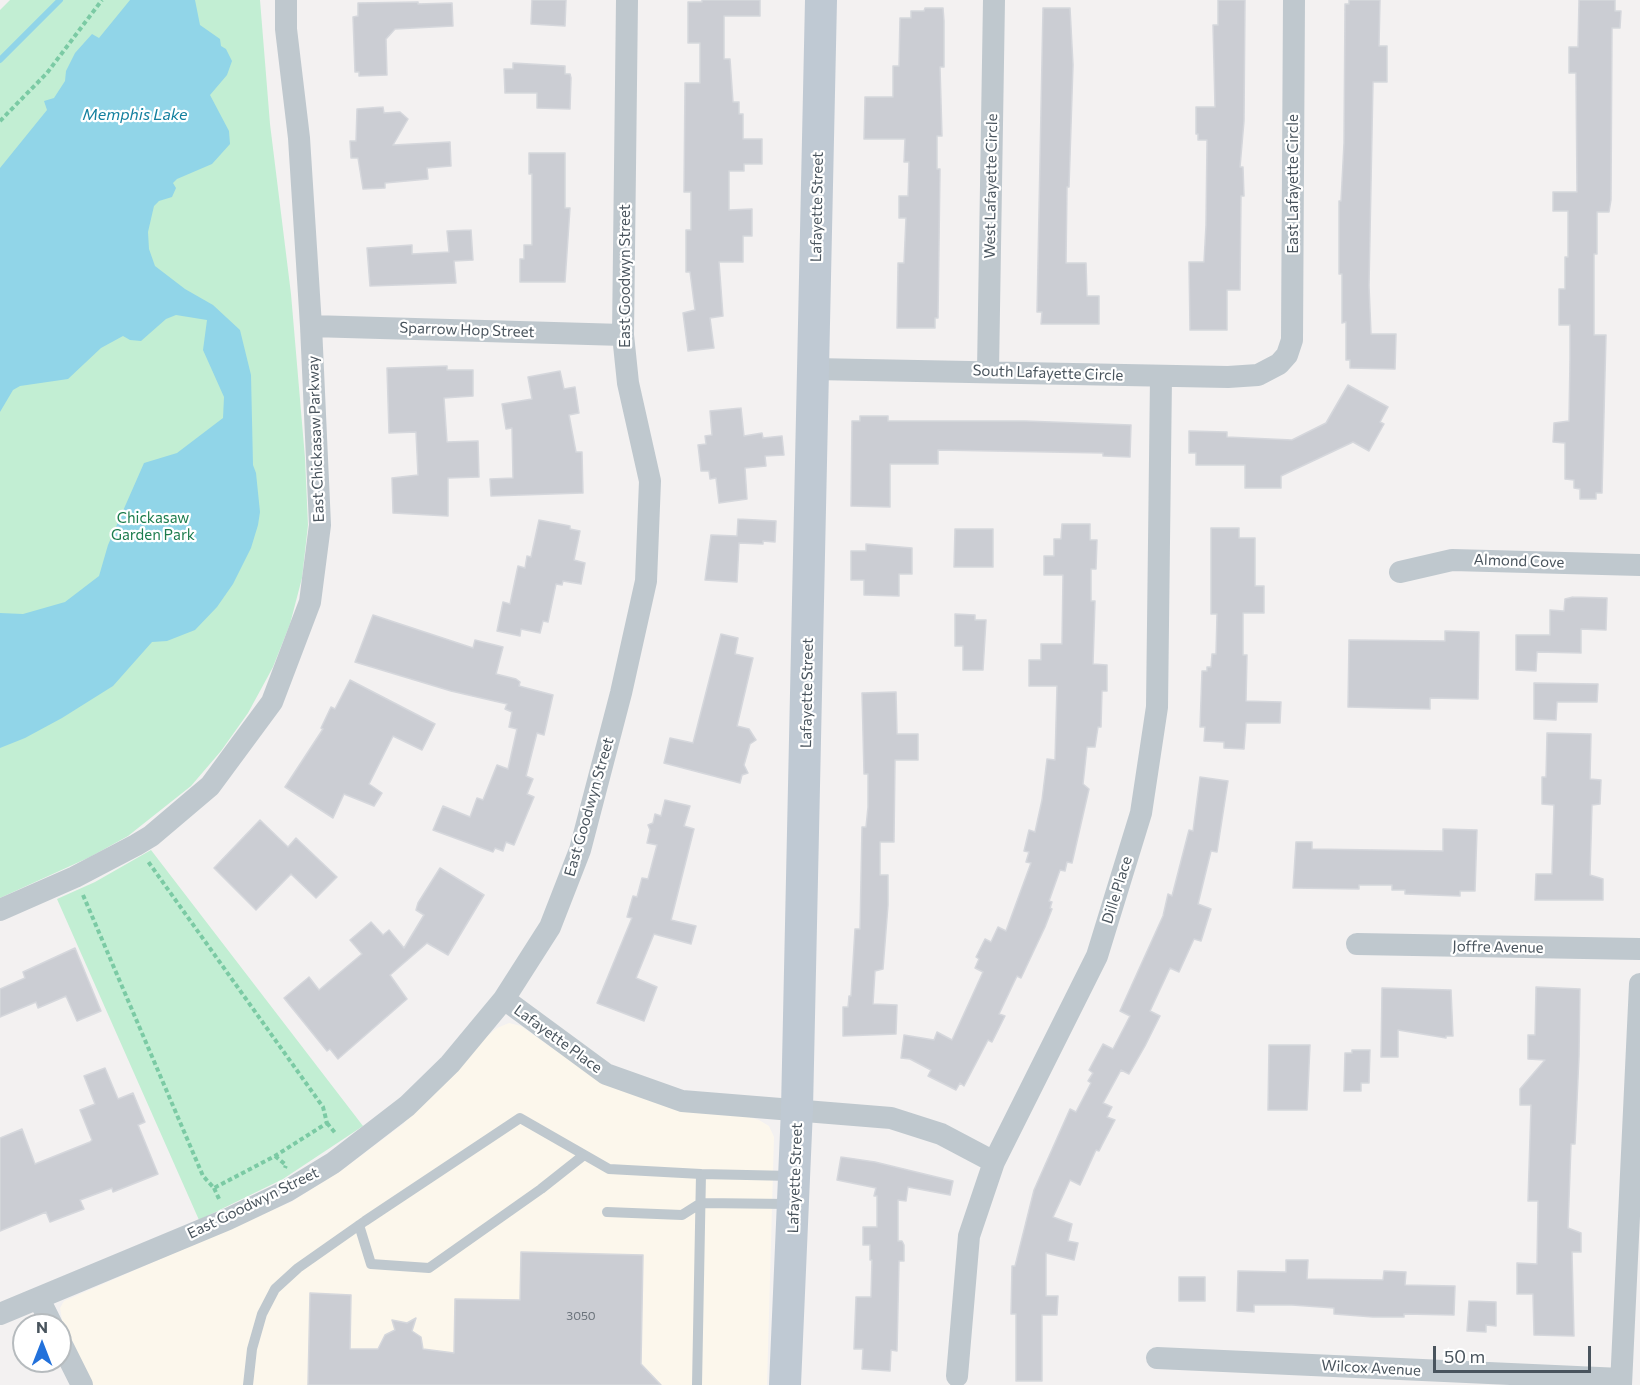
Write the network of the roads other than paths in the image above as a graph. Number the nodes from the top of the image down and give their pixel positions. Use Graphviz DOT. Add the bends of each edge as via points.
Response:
graph roads {
  1 [pos="286,0"];
  2 [pos="627,0"];
  3 [pos="821,0"];
  4 [pos="994,0"];
  5 [pos="1294,0"];
  6 [pos="312,326"];
  7 [pos="623,335"];
  8 [pos="1279,364"];
  9 [pos="814,369"];
  10 [pos="988,371"];
  11 [pos="1161,377"];
  12 [pos="1640,565"];
  13 [pos="1400,572"];
  14 [pos="0,910"];
  15 [pos="1357,944"];
  16 [pos="1640,949"];
  17 [pos="1640,984"];
  18 [pos="504,999"];
  19 [pos="797,1109"];
  20 [pos="584,1155"];
  21 [pos="994,1162"];
  22 [pos="701,1174"];
  23 [pos="794,1190"];
  24 [pos="701,1203"];
  25 [pos="607,1212"];
  26 [pos="359,1225"];
  27 [pos="39,1299"];
  28 [pos="46,1313"];
  29 [pos="0,1314"];
  30 [pos="1157,1358"];
  31 [pos="72,1365"];
  32 [pos="957,1376"];
  33 [pos="1621,1382"];
  34 [pos="82,1385"];
  35 [pos="248,1385"];
  36 [pos="697,1385"];
  37 [pos="785,1385"];
  1 -- 6 [label="street, East Chickasaw Parkway"];
  2 -- 7 [label="street, East Goodwyn Street"];
  3 -- 9 [label="street, Lafayette Street"];
  4 -- 10 [label="street, West Lafayette Circle"];
  5 -- 8 [label="street, East Lafayette Circle" via="1292,340"];
  6 -- 7 [label="street, Sparrow Hop Street"];
  6 -- 14 [label="street, East Chickasaw Parkway" via="320,525 310,602 272,702 210,786 151,836 75,877"];
  7 -- 18 [label="street, East Goodwyn Street" via="628,383 650,481 646,581 580,850 550,927"];
  8 -- 11 [label="street, South Lafayette Circle" via="1244,377"];
  9 -- 10 [label="street, South Lafayette Circle"];
  9 -- 19 [label="street, Lafayette Street"];
  10 -- 11 [label="street, South Lafayette Circle"];
  11 -- 21 [label="street, Dille Place" via="1157,707 1141,813 1097,956"];
  12 -- 13 [label="street, Almond Cove" via="1452,560"];
  15 -- 16 [label="street, Joffre Avenue"];
  17 -- 33 [label="street"];
  18 -- 19 [label="street, Lafayette Place" via="606,1074 681,1101"];
  18 -- 27 [label="street, East Goodwyn Street" via="450,1064 407,1106 333,1163 287,1191 228,1219"];
  19 -- 21 [label="street, Lafayette Place" via="891,1118 941,1134"];
  19 -- 23 [label="street, Lafayette Street"];
  20 -- 22 [label="lane" via="609,1169"];
  20 -- 26 [label="lane" via="520,1118"];
  20 -- 26 [label="lane" via="429,1268 370,1264"];
  21 -- 32 [label="street, Dille Place" via="969,1236"];
  22 -- 23 [label="lane"];
  22 -- 24 [label="lane"];
  23 -- 24 [label="lane"];
  23 -- 37 [label="street, Lafayette Street"];
  24 -- 25 [label="lane" via="681,1215"];
  24 -- 36 [label="lane"];
  26 -- 35 [label="lane" via="275,1288 252,1349"];
  27 -- 28 [label="street"];
  27 -- 29 [label="street, East Goodwyn Street"];
  30 -- 33 [label="street, Wilcox Avenue"];
  31 -- 34 [label="street"];
}
